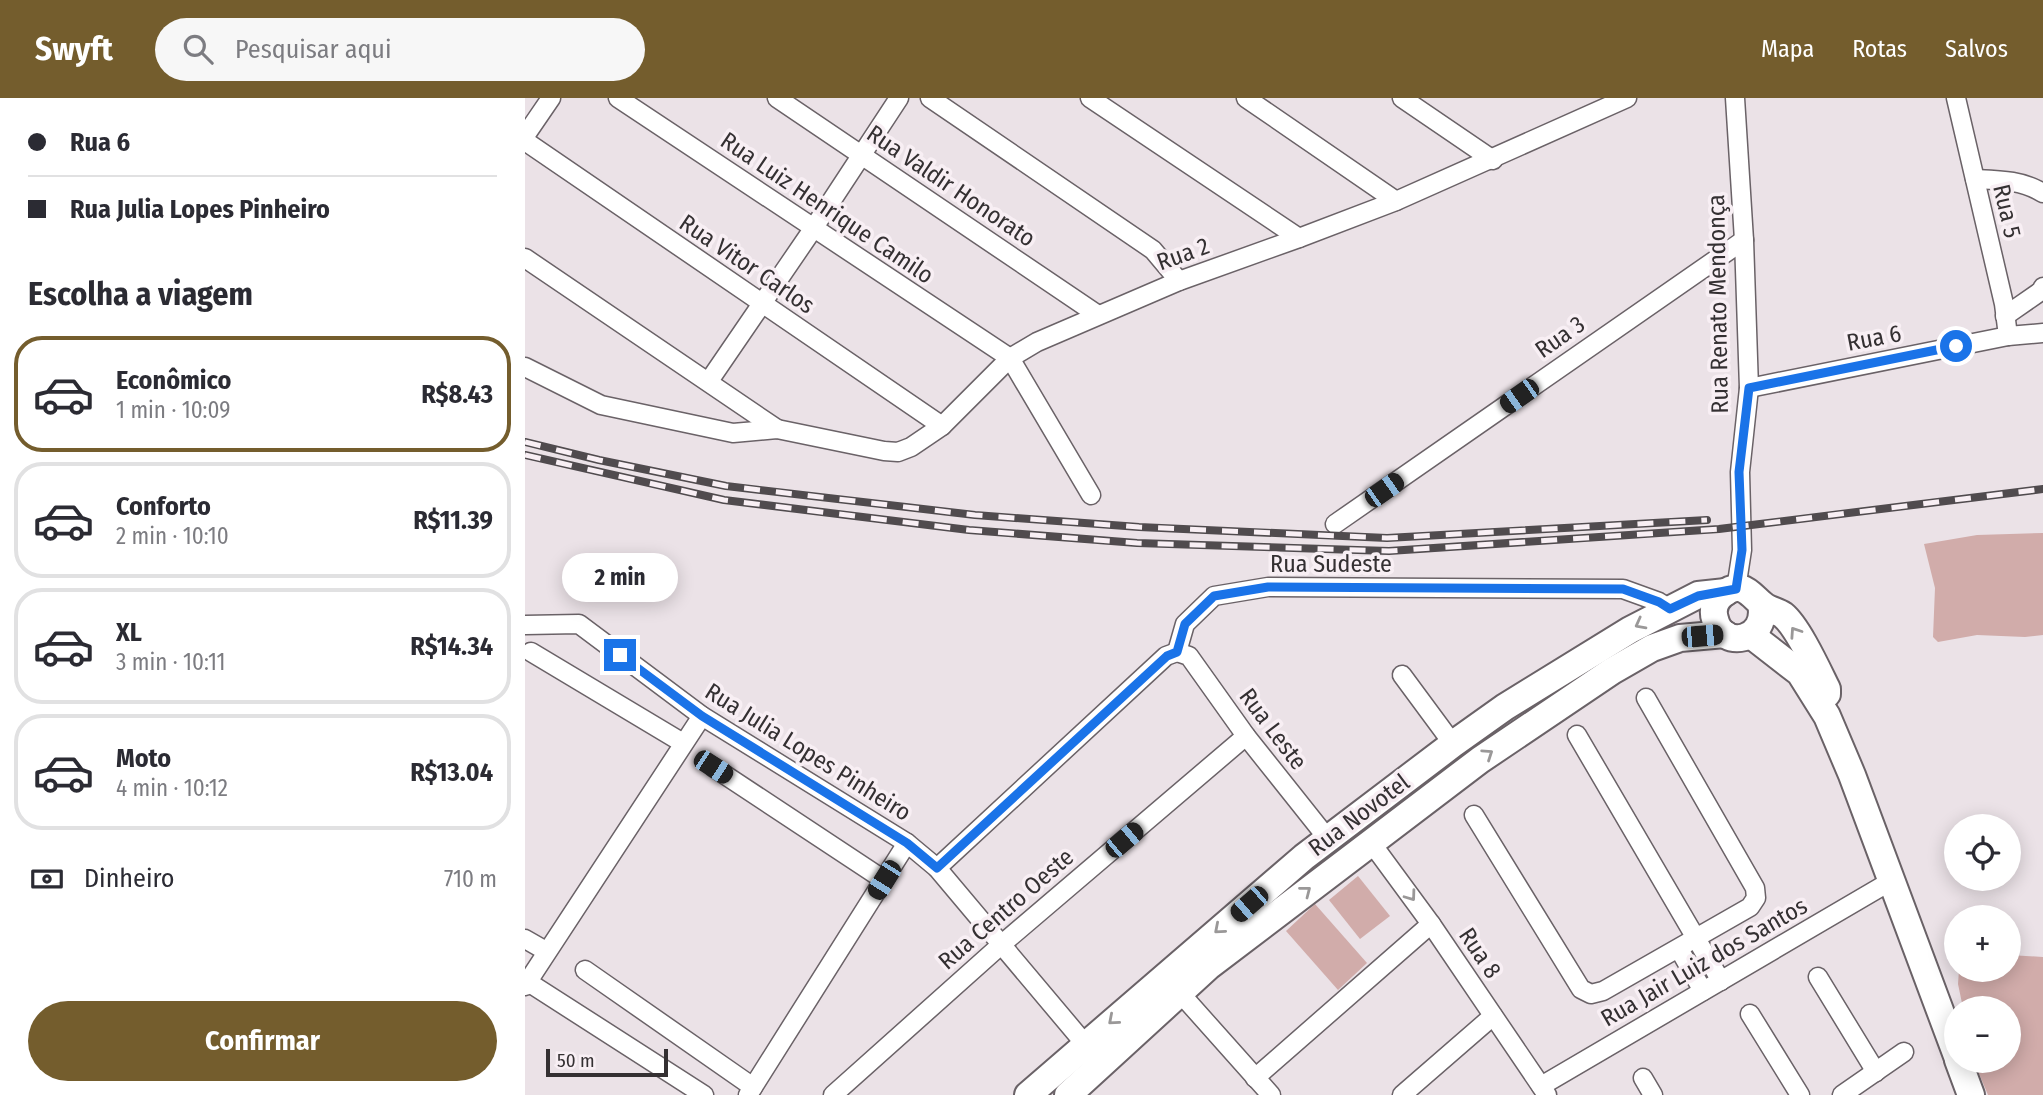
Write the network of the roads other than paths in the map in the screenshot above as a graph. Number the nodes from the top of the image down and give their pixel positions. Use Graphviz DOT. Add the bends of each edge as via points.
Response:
graph roads {
  1 [pos="551,98"];
  2 [pos="618,98"];
  3 [pos="777,98"];
  4 [pos="899,98"];
  5 [pos="930,98"];
  6 [pos="1090,98"];
  7 [pos="1245,98"];
  8 [pos="1402,98"];
  9 [pos="1627,98"];
  10 [pos="1735,98"];
  11 [pos="1957,98"];
  12 [pos="525,139"];
  13 [pos="862,155"];
  14 [pos="1493,160"];
  15 [pos="1975,179"];
  16 [pos="2043,193"];
  17 [pos="1396,201"];
  18 [pos="813,229"];
  19 [pos="1299,238"];
  20 [pos="1744,240"];
  21 [pos="525,258"];
  22 [pos="1179,281"];
  23 [pos="2043,287"];
  24 [pos="762,304"];
  25 [pos="1098,315"];
  26 [pos="2005,316"];
  27 [pos="2043,333"];
  28 [pos="2008,336"];
  29 [pos="1010,358"];
  30 [pos="525,367"];
  31 [pos="709,381"];
  32 [pos="1749,388"];
  33 [pos="942,426"];
  34 [pos="777,429"];
  35 [pos="1091,495"];
  36 [pos="1335,524"];
  37 [pos="1744,595"];
  38 [pos="1670,609"];
  39 [pos="525,625"];
  40 [pos="1724,634"];
  41 [pos="1751,635"];
  42 [pos="531,652"];
  43 [pos="1177,652"];
  44 [pos="1402,675"];
  45 [pos="1646,698"];
  46 [pos="702,716"];
  47 [pos="1827,716"];
  48 [pos="1577,735"];
  49 [pos="1246,736"];
  50 [pos="683,743"];
  51 [pos="1453,744"];
  52 [pos="713,767"];
  53 [pos="1382,798"];
  54 [pos="1473,815"];
  55 [pos="1328,839"];
  56 [pos="1370,841"];
  57 [pos="907,843"];
  58 [pos="937,868"];
  59 [pos="884,880"];
  60 [pos="1891,881"];
  61 [pos="1431,924"];
  62 [pos="1697,938"];
  63 [pos="525,939"];
  64 [pos="1002,944"];
  65 [pos="1679,948"];
  66 [pos="546,951"];
  67 [pos="585,970"];
  68 [pos="1818,977"];
  69 [pos="1721,981"];
  70 [pos="526,984"];
  71 [pos="1172,984"];
  72 [pos="1703,991"];
  73 [pos="1750,1014"];
  74 [pos="1493,1016"];
  75 [pos="1944,1023"];
  76 [pos="1085,1044"];
  77 [pos="1904,1052"];
  78 [pos="1876,1072"];
  79 [pos="1960,1073"];
  80 [pos="1255,1077"];
  81 [pos="1643,1078"];
  82 [pos="1544,1090"];
  83 [pos="751,1091"];
  84 [pos="1965,1093"];
  85 [pos="704,1095"];
  86 [pos="833,1095"];
  87 [pos="1028,1095"];
  88 [pos="1069,1095"];
  89 [pos="1271,1095"];
  90 [pos="1402,1095"];
  91 [pos="1653,1095"];
  92 [pos="1800,1095"];
  93 [pos="1842,1095"];
  1 -- 12 [label="street"];
  2 -- 18 [label="street, Rua Luiz Henrique Camilo"];
  3 -- 13 [label="street, Rua Valdir Honorato"];
  4 -- 13 [label="street"];
  5 -- 22 [label="street" via="1153,250"];
  6 -- 19 [label="street"];
  7 -- 17 [label="street"];
  8 -- 14 [label="street"];
  9 -- 14 [label="street, Rua 2"];
  10 -- 20 [label="street, Rua Renato Mendonça"];
  11 -- 15 [label="street, Rua 5"];
  12 -- 24 [label="street, Rua Vitor Carlos"];
  13 -- 18 [label="street"];
  13 -- 25 [label="street, Rua Valdir Honorato"];
  14 -- 17 [label="street, Rua 2"];
  15 -- 16 [label="street" via="2011,181"];
  15 -- 26 [label="street, Rua 5"];
  17 -- 19 [label="street, Rua 2"];
  18 -- 24 [label="street"];
  18 -- 29 [label="street, Rua Luiz Henrique Camilo"];
  19 -- 22 [label="street, Rua 2"];
  20 -- 32 [label="street, Rua Renato Mendonça"];
  20 -- 36 [label="street, Rua 3"];
  21 -- 31 [label="street"];
  22 -- 25 [label="street, Rua 2"];
  23 -- 26 [label="street"];
  24 -- 31 [label="street"];
  24 -- 33 [label="street, Rua Vitor Carlos"];
  25 -- 29 [label="street, Rua 2"];
  26 -- 28 [label="street, Rua 5"];
  27 -- 28 [label="street, Rua 6"];
  28 -- 32 [label="street, Rua 6"];
  29 -- 33 [label="street, Rua 2"];
  29 -- 35 [label="street"];
  30 -- 34 [label="street" via="601,405 733,433"];
  31 -- 34 [label="street"];
  32 -- 37 [label="street, Rua Renato Mendonça" via="1739,472"];
  33 -- 34 [label="street, Rua 2" via="898,452"];
  37 -- 38 [label="street, Rua Novotel" via="1698,596"];
  37 -- 40 [label="street" via="1720,597 1714,610"];
  37 -- 41 [label="street" via="1763,618"];
  47 -- 37 [label="street, one-way" via="1827,689 1784,616"];
  38 -- 43 [label="street, Rua Sudeste" via="1623,589 1268,587 1214,596 1185,624"];
  38 -- 51 [label="street, Rua Novotel, one-way" via="1505,707"];
  39 -- 46 [label="street, Rua Julia Lopes Pinheiro" via="579,624"];
  40 -- 41 [label="street" via="1738,639"];
  56 -- 40 [label="street, Rua Novotel, one-way" via="1612,671 1680,638"];
  41 -- 47 [label="street" via="1800,673"];
  42 -- 50 [label="street"];
  43 -- 49 [label="street, Rua Leste" via="1189,656"];
  43 -- 58 [label="street" via="1167,656"];
  44 -- 51 [label="street"];
  45 -- 62 [label="street" via="1755,888 1756,898 1750,907"];
  46 -- 50 [label="street"];
  46 -- 57 [label="street, Rua Julia Lopes Pinheiro"];
  47 -- 60 [label="street"];
  48 -- 62 [label="street"];
  49 -- 55 [label="street, Rua Leste"];
  49 -- 64 [label="street, Rua Centro Oeste"];
  50 -- 66 [label="street"];
  51 -- 53 [label="street, Rua Novotel"];
  52 -- 59 [label="street"];
  53 -- 55 [label="street, Rua Novotel"];
  53 -- 56 [label="street"];
  54 -- 65 [label="street" via="1581,989 1591,994 1603,991"];
  55 -- 56 [label="street"];
  55 -- 71 [label="street, Rua Novotel, one-way"];
  56 -- 61 [label="street, Rua 8, one-way"];
  71 -- 56 [label="street, Rua Novotel, one-way" via="1209,966"];
  57 -- 58 [label="street, Rua Julia Lopes Pinheiro"];
  57 -- 59 [label="street"];
  58 -- 64 [label="street, Rua Julia Lopes Pinheiro"];
  59 -- 83 [label="street"];
  60 -- 69 [label="street, Rua Jair Luiz dos Santos"];
  60 -- 75 [label="street"];
  61 -- 74 [label="street, Rua 8"];
  61 -- 80 [label="street"];
  62 -- 65 [label="street"];
  62 -- 69 [label="street"];
  63 -- 66 [label="street"];
  64 -- 76 [label="street, Rua Julia Lopes Pinheiro"];
  64 -- 86 [label="street, Rua Centro Oeste"];
  65 -- 72 [label="street"];
  66 -- 70 [label="street"];
  67 -- 83 [label="street"];
  68 -- 78 [label="street"];
  69 -- 72 [label="street, Rua Jair Luiz dos Santos"];
  70 -- 85 [label="street"];
  71 -- 76 [label="street, Rua Novotel, one-way"];
  71 -- 80 [label="street"];
  71 -- 88 [label="street, Rua Novotel"];
  72 -- 82 [label="street, Rua Jair Luiz dos Santos"];
  73 -- 92 [label="street"];
  74 -- 82 [label="street, Rua 8"];
  74 -- 90 [label="street"];
  76 -- 87 [label="street, Rua Novotel"];
  77 -- 78 [label="street"];
  78 -- 93 [label="street"];
  79 -- 84 [label="street"];
  80 -- 89 [label="street"];
  81 -- 91 [label="street"];
}
